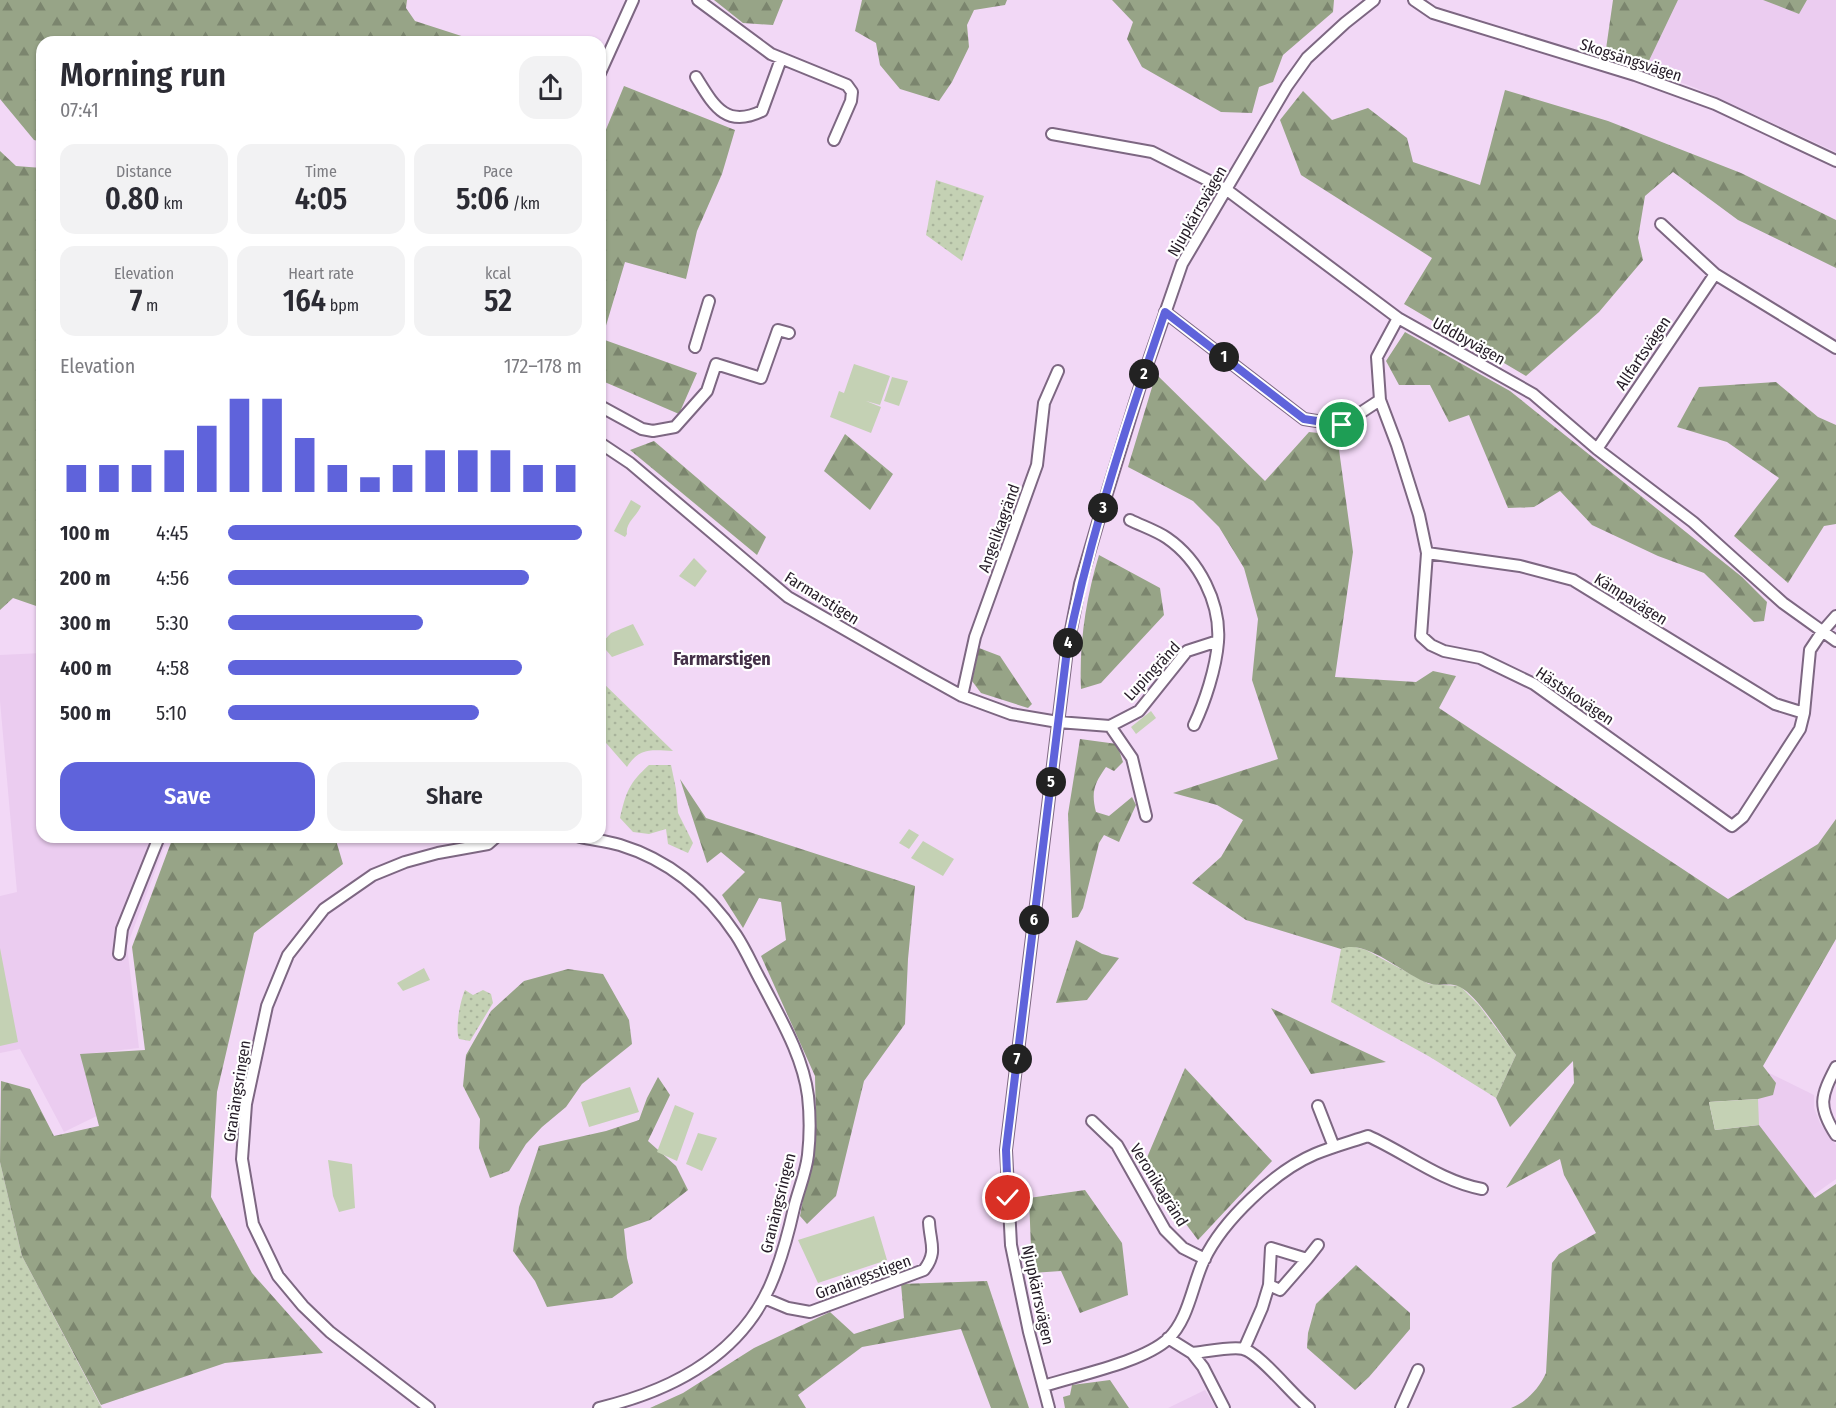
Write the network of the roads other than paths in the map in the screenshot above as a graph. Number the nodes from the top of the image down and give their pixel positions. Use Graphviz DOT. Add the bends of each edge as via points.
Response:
graph roads {
  1 [pos="633,0"];
  2 [pos="698,0"];
  3 [pos="1374,0"];
  4 [pos="1414,0"];
  5 [pos="781,59"];
  6 [pos="606,60"];
  7 [pos="696,77"];
  8 [pos="1052,134"];
  9 [pos="834,140"];
  10 [pos="1836,161"];
  11 [pos="1227,190"];
  12 [pos="1661,224"];
  13 [pos="1715,274"];
  14 [pos="709,302"];
  15 [pos="1165,312"];
  16 [pos="1398,318"];
  17 [pos="789,333"];
  18 [pos="694,347"];
  19 [pos="1836,348"];
  20 [pos="1058,371"];
  21 [pos="1380,400"];
  22 [pos="606,409"];
  23 [pos="606,447"];
  24 [pos="1597,449"];
  25 [pos="1130,520"];
  26 [pos="1427,553"];
  27 [pos="1836,616"];
  28 [pos="1822,632"];
  29 [pos="1218,641"];
  30 [pos="1836,641"];
  31 [pos="962,696"];
  32 [pos="1804,713"];
  33 [pos="1058,723"];
  34 [pos="1110,726"];
  35 [pos="1194,726"];
  36 [pos="1146,816"];
  37 [pos="606,842"];
  38 [pos="157,843"];
  39 [pos="489,843"];
  40 [pos="119,954"];
  41 [pos="1836,1067"];
  42 [pos="1318,1106"];
  43 [pos="1092,1121"];
  44 [pos="1836,1135"];
  45 [pos="1334,1147"];
  46 [pos="1482,1189"];
  47 [pos="929,1222"];
  48 [pos="1318,1245"];
  49 [pos="1205,1259"];
  50 [pos="1307,1259"];
  51 [pos="1269,1285"];
  52 [pos="764,1298"];
  53 [pos="1168,1338"];
  54 [pos="1244,1348"];
  55 [pos="1192,1353"];
  56 [pos="1418,1370"];
  57 [pos="1044,1386"];
  58 [pos="429,1408"];
  59 [pos="599,1408"];
  60 [pos="1049,1408"];
  61 [pos="1224,1408"];
  62 [pos="1309,1408"];
  63 [pos="1401,1408"];
  1 -- 6 [label="street"];
  2 -- 5 [label="street"];
  3 -- 11 [label="street, Njupkärrsvägen" via="1307,58"];
  4 -- 10 [label="street, Skogsängsvägen" via="1433,13 1635,75 1715,104"];
  5 -- 7 [label="street" via="762,111 744,117 726,114 715,107"];
  5 -- 9 [label="street" via="847,85 852,92"];
  8 -- 11 [label="street, Uddbyvägen" via="1152,153"];
  11 -- 15 [label="street, Njupkärrsvägen" via="1182,264"];
  11 -- 16 [label="street, Uddbyvägen"];
  12 -- 13 [label="street"];
  13 -- 19 [label="street"];
  13 -- 24 [label="street, Allfartsvägen"];
  14 -- 18 [label="street"];
  15 -- 21 [label="street" via="1304,419 1342,425"];
  15 -- 33 [label="street, Njupkärrsvägen" via="1080,584"];
  16 -- 21 [label="street, Hästskovägen" via="1377,357"];
  16 -- 24 [label="street, Uddbyvägen" via="1533,394"];
  17 -- 22 [label="street" via="778,330 761,378 716,364 707,392 675,428 642,429"];
  20 -- 31 [label="street, Angelikagränd" via="1044,404 1037,465 975,637"];
  21 -- 26 [label="street, Hästskovägen" via="1404,465"];
  23 -- 31 [label="street, Farmarstigen" via="648,478 788,597"];
  24 -- 28 [label="street, Uddbyvägen" via="1693,522 1783,603"];
  25 -- 29 [label="street" via="1167,538 1199,572 1215,604"];
  26 -- 32 [label="street, Kämpavägen" via="1520,566 1573,580 1775,704"];
  26 -- 32 [label="street, Hästskovägen" via="1421,636 1431,645 1480,658 1534,684 1732,826 1743,817 1800,729"];
  27 -- 28 [label="street, Hästskovägen"];
  28 -- 30 [label="street, Uddbyvägen"];
  28 -- 32 [label="street, Hästskovägen" via="1810,650"];
  29 -- 34 [label="street, Lupingränd" via="1187,651 1139,711"];
  29 -- 35 [label="street" via="1205,702"];
  31 -- 33 [label="street, Farmarstigen" via="1011,714"];
  33 -- 34 [label="street"];
  33 -- 57 [label="street, Njupkärrsvägen" via="1006,1150 1011,1245"];
  34 -- 36 [label="street" via="1132,758"];
  37 -- 52 [label="street, Granängsringen" via="662,863 692,883 711,903 736,935 792,1042 808,1097 808,1156 783,1251"];
  38 -- 40 [label="street" via="122,929"];
  39 -- 58 [label="street, Granängsringen" via="438,853 377,873 324,909 288,955 267,1006 246,1104 242,1159 253,1224 278,1276 330,1332"];
  41 -- 44 [label="street" via="1824,1093 1823,1106"];
  42 -- 45 [label="street"];
  43 -- 49 [label="street, Veronikagränd" via="1117,1146 1165,1230 1183,1248"];
  45 -- 46 [label="street" via="1368,1136 1437,1174"];
  45 -- 49 [label="street" via="1291,1166 1238,1211"];
  47 -- 52 [label="street, Granängsstigen" via="934,1250 924,1270 810,1312"];
  48 -- 50 [label="street"];
  49 -- 53 [label="street" via="1183,1316"];
  50 -- 51 [label="street" via="1281,1290"];
  50 -- 51 [label="street" via="1271,1248"];
  51 -- 54 [label="street"];
  52 -- 59 [label="street, Granängsringen" via="728,1346 713,1359 670,1385"];
  53 -- 55 [label="street"];
  53 -- 57 [label="street" via="1146,1353"];
  54 -- 55 [label="street"];
  54 -- 62 [label="street"];
  55 -- 61 [label="street"];
  56 -- 63 [label="street"];
  57 -- 60 [label="street, Njupkärrsvägen"];
}
